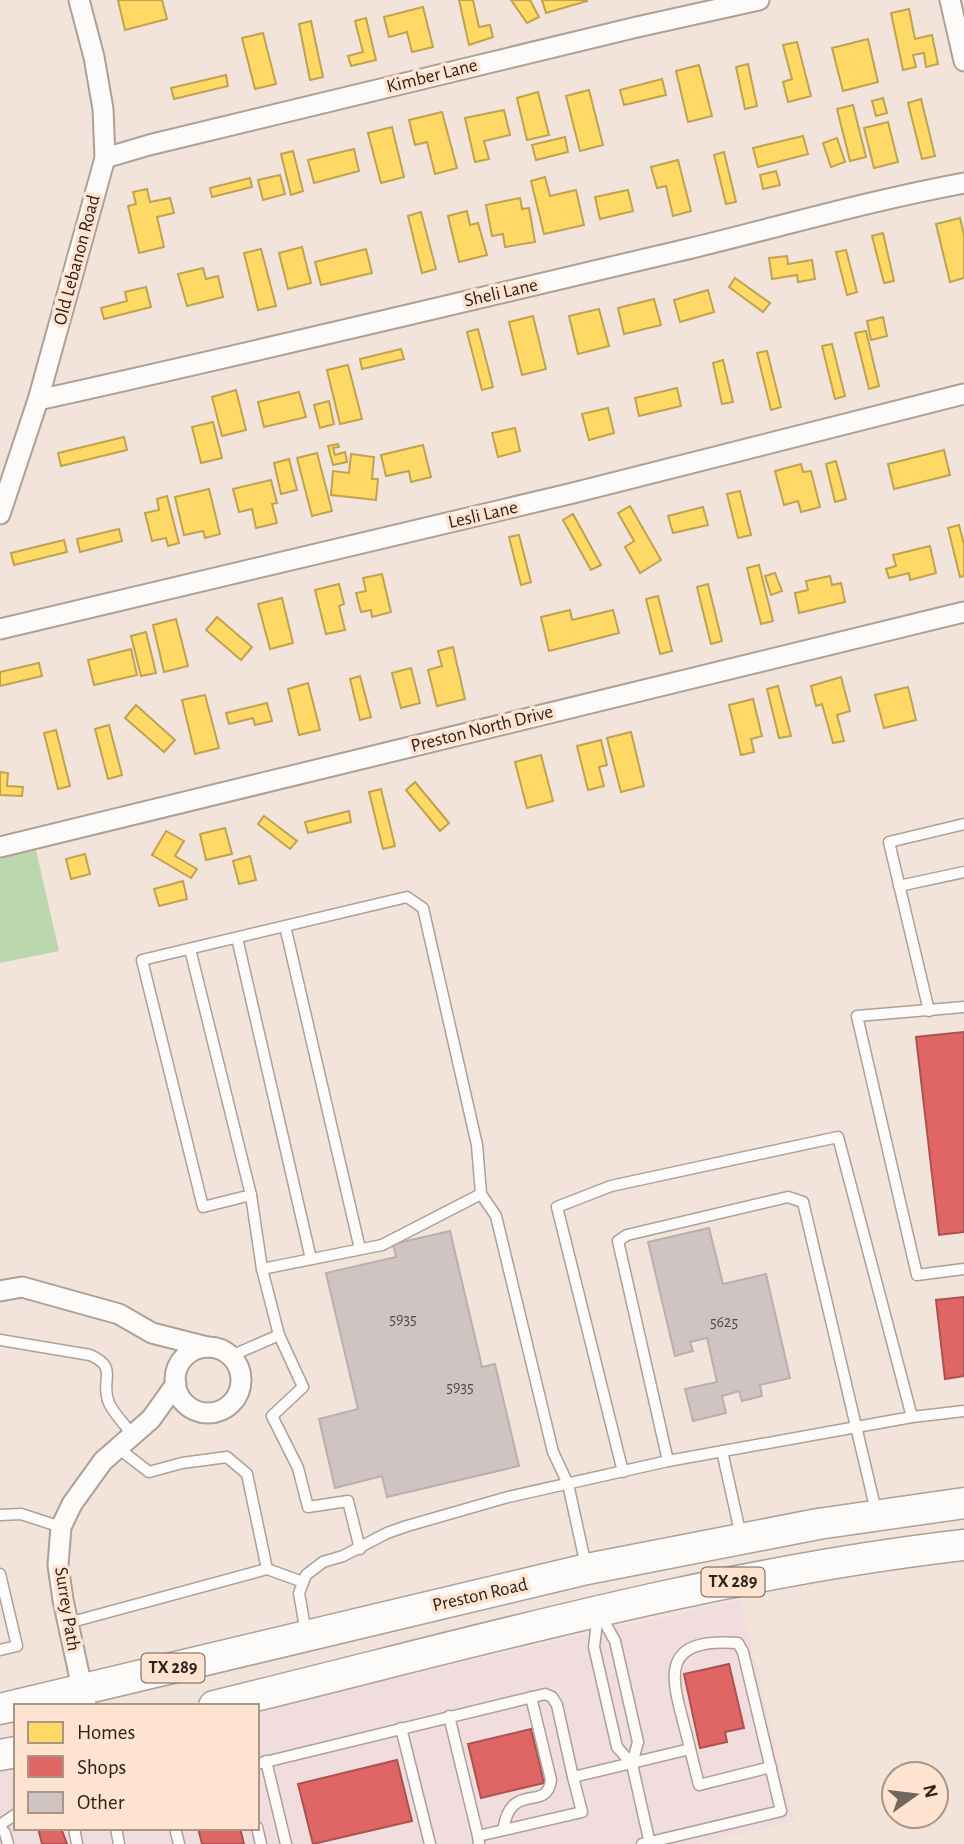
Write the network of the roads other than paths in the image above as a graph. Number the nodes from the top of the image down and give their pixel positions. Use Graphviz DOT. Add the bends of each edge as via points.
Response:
graph roads {
  1 [pos="79,0"];
  2 [pos="759,0"];
  3 [pos="950,0"];
  4 [pos="964,61"];
  5 [pos="105,158"];
  6 [pos="964,183"];
  7 [pos="964,394"];
  8 [pos="38,400"];
  9 [pos="0,514"];
  10 [pos="964,612"];
  11 [pos="0,629"];
  12 [pos="964,824"];
  13 [pos="0,847"];
  14 [pos="964,872"];
  15 [pos="899,886"];
  16 [pos="285,926"];
  17 [pos="237,938"];
  18 [pos="190,949"];
  19 [pos="964,1007"];
  20 [pos="929,1011"];
  21 [pos="481,1194"];
  22 [pos="251,1195"];
  23 [pos="360,1249"];
  24 [pos="310,1259"];
  25 [pos="262,1269"];
  26 [pos="964,1269"];
  27 [pos="0,1291"];
  28 [pos="152,1333"];
  29 [pos="279,1335"];
  30 [pos="0,1340"];
  31 [pos="207,1347"];
  32 [pos="231,1356"];
  33 [pos="177,1375"];
  34 [pos="195,1410"];
  35 [pos="964,1411"];
  36 [pos="912,1417"];
  37 [pos="151,1419"];
  38 [pos="857,1427"];
  39 [pos="126,1442"];
  40 [pos="722,1451"];
  41 [pos="668,1461"];
  42 [pos="624,1472"];
  43 [pos="568,1484"];
  44 [pos="964,1503"];
  45 [pos="0,1515"];
  46 [pos="877,1515"];
  47 [pos="61,1527"];
  48 [pos="741,1539"];
  49 [pos="964,1545"];
  50 [pos="360,1549"];
  51 [pos="267,1569"];
  52 [pos="587,1569"];
  53 [pos="0,1574"];
  54 [pos="303,1582"];
  55 [pos="598,1610"];
  56 [pos="68,1623"];
  57 [pos="306,1637"];
  58 [pos="0,1650"];
  59 [pos="531,1697"];
  60 [pos="83,1698"];
  61 [pos="38,1704"];
  62 [pos="222,1704"];
  63 [pos="449,1716"];
  64 [pos="401,1728"];
  65 [pos="690,1749"];
  66 [pos="262,1763"];
  67 [pos="632,1764"];
  68 [pos="771,1767"];
  69 [pos="573,1777"];
  70 [pos="14,1816"];
  71 [pos="0,1827"];
  72 [pos="503,1830"];
  73 [pos="478,1840"];
  74 [pos="648,1843"];
  75 [pos="8,1844"];
  76 [pos="286,1844"];
  77 [pos="430,1844"];
  1 -- 5 [label="street, Old Lebanon Road" via="103,109"];
  2 -- 5 [label="street, Kimber Lane"];
  3 -- 4 [label="street"];
  5 -- 8 [label="street, Old Lebanon Road"];
  6 -- 8 [label="street, Sheli Lane"];
  7 -- 11 [label="street, Lesli Lane" via="573,493"];
  8 -- 9 [label="street, Old Lebanon Road"];
  10 -- 13 [label="street, Preston North Drive"];
  12 -- 15 [label="lane" via="889,842"];
  14 -- 15 [label="lane"];
  15 -- 20 [label="lane"];
  16 -- 17 [label="lane"];
  16 -- 21 [label="lane" via="407,897 423,908 477,1146"];
  16 -- 23 [label="lane"];
  17 -- 18 [label="lane"];
  17 -- 24 [label="lane"];
  18 -- 22 [label="lane"];
  18 -- 22 [label="lane" via="142,961 203,1207"];
  19 -- 20 [label="lane"];
  20 -- 26 [label="lane" via="858,1016 917,1275"];
  21 -- 23 [label="lane" via="382,1245"];
  21 -- 43 [label="lane" via="496,1216 553,1452"];
  22 -- 25 [label="lane"];
  23 -- 24 [label="lane"];
  24 -- 25 [label="lane"];
  25 -- 29 [label="lane"];
  27 -- 28 [label="street" via="22,1287 119,1314"];
  28 -- 31 [label="street"];
  28 -- 33 [label="street"];
  29 -- 32 [label="lane"];
  29 -- 50 [label="lane" via="303,1387 272,1416 298,1468 308,1507 348,1501"];
  30 -- 39 [label="lane" via="103,1360 108,1370 109,1403"];
  31 -- 32 [label="street"];
  31 -- 33 [label="street, Surrey Path" via="194,1350"];
  32 -- 34 [label="street" via="240,1369 242,1385 236,1399 225,1409"];
  33 -- 34 [label="street" via="183,1401"];
  33 -- 37 [label="street, Surrey Path"];
  34 -- 37 [label="street"];
  35 -- 36 [label="lane"];
  36 -- 38 [label="lane"];
  36 -- 42 [label="lane" via="838,1137 611,1186 557,1207"];
  37 -- 39 [label="street, Surrey Path"];
  38 -- 40 [label="lane"];
  38 -- 41 [label="lane" via="803,1202 788,1197 627,1235 618,1241"];
  38 -- 46 [label="lane"];
  39 -- 47 [label="street, Surrey Path" via="103,1461"];
  39 -- 51 [label="lane" via="149,1472 227,1457 247,1474"];
  40 -- 41 [label="lane"];
  40 -- 48 [label="lane"];
  41 -- 42 [label="lane"];
  42 -- 43 [label="lane"];
  43 -- 50 [label="lane" via="407,1526"];
  43 -- 52 [label="lane"];
  44 -- 46 [label="main road, Preston Road / TX 289"];
  45 -- 47 [label="lane" via="21,1514"];
  46 -- 48 [label="main road, Preston Road / TX 289"];
  47 -- 56 [label="street, Surrey Path" via="58,1564"];
  48 -- 52 [label="main road, Preston Road / TX 289"];
  49 -- 55 [label="main road, TX 289" via="870,1557"];
  50 -- 54 [label="lane" via="323,1562"];
  51 -- 54 [label="lane"];
  51 -- 56 [label="lane"];
  52 -- 55 [label="main road"];
  52 -- 57 [label="main road, Preston Road / TX 289"];
  53 -- 58 [label="lane" via="17,1646"];
  54 -- 57 [label="lane" via="299,1593"];
  55 -- 62 [label="main road, TX 289"];
  55 -- 67 [label="lane" via="615,1641 638,1742"];
  55 -- 67 [label="lane" via="594,1647 617,1747"];
  56 -- 60 [label="street, Surrey Path"];
  57 -- 60 [label="main road, Preston Road / TX 289"];
  59 -- 63 [label="lane"];
  59 -- 69 [label="lane" via="545,1695 557,1704"];
  59 -- 72 [label="lane" via="550,1789 516,1803 506,1815"];
  60 -- 61 [label="main road, Preston Road / TX 289"];
  63 -- 64 [label="lane"];
  63 -- 73 [label="lane"];
  64 -- 66 [label="lane"];
  64 -- 77 [label="lane"];
  65 -- 67 [label="lane"];
  65 -- 68 [label="lane" via="699,1785"];
  65 -- 68 [label="lane" via="673,1674 678,1657 687,1648 703,1644 738,1643"];
  66 -- 76 [label="lane"];
  67 -- 69 [label="lane"];
  67 -- 74 [label="lane"];
  68 -- 74 [label="lane" via="781,1811"];
  69 -- 72 [label="lane" via="582,1812"];
  70 -- 71 [label="lane"];
  71 -- 75 [label="lane"];
  72 -- 73 [label="lane"];
}
